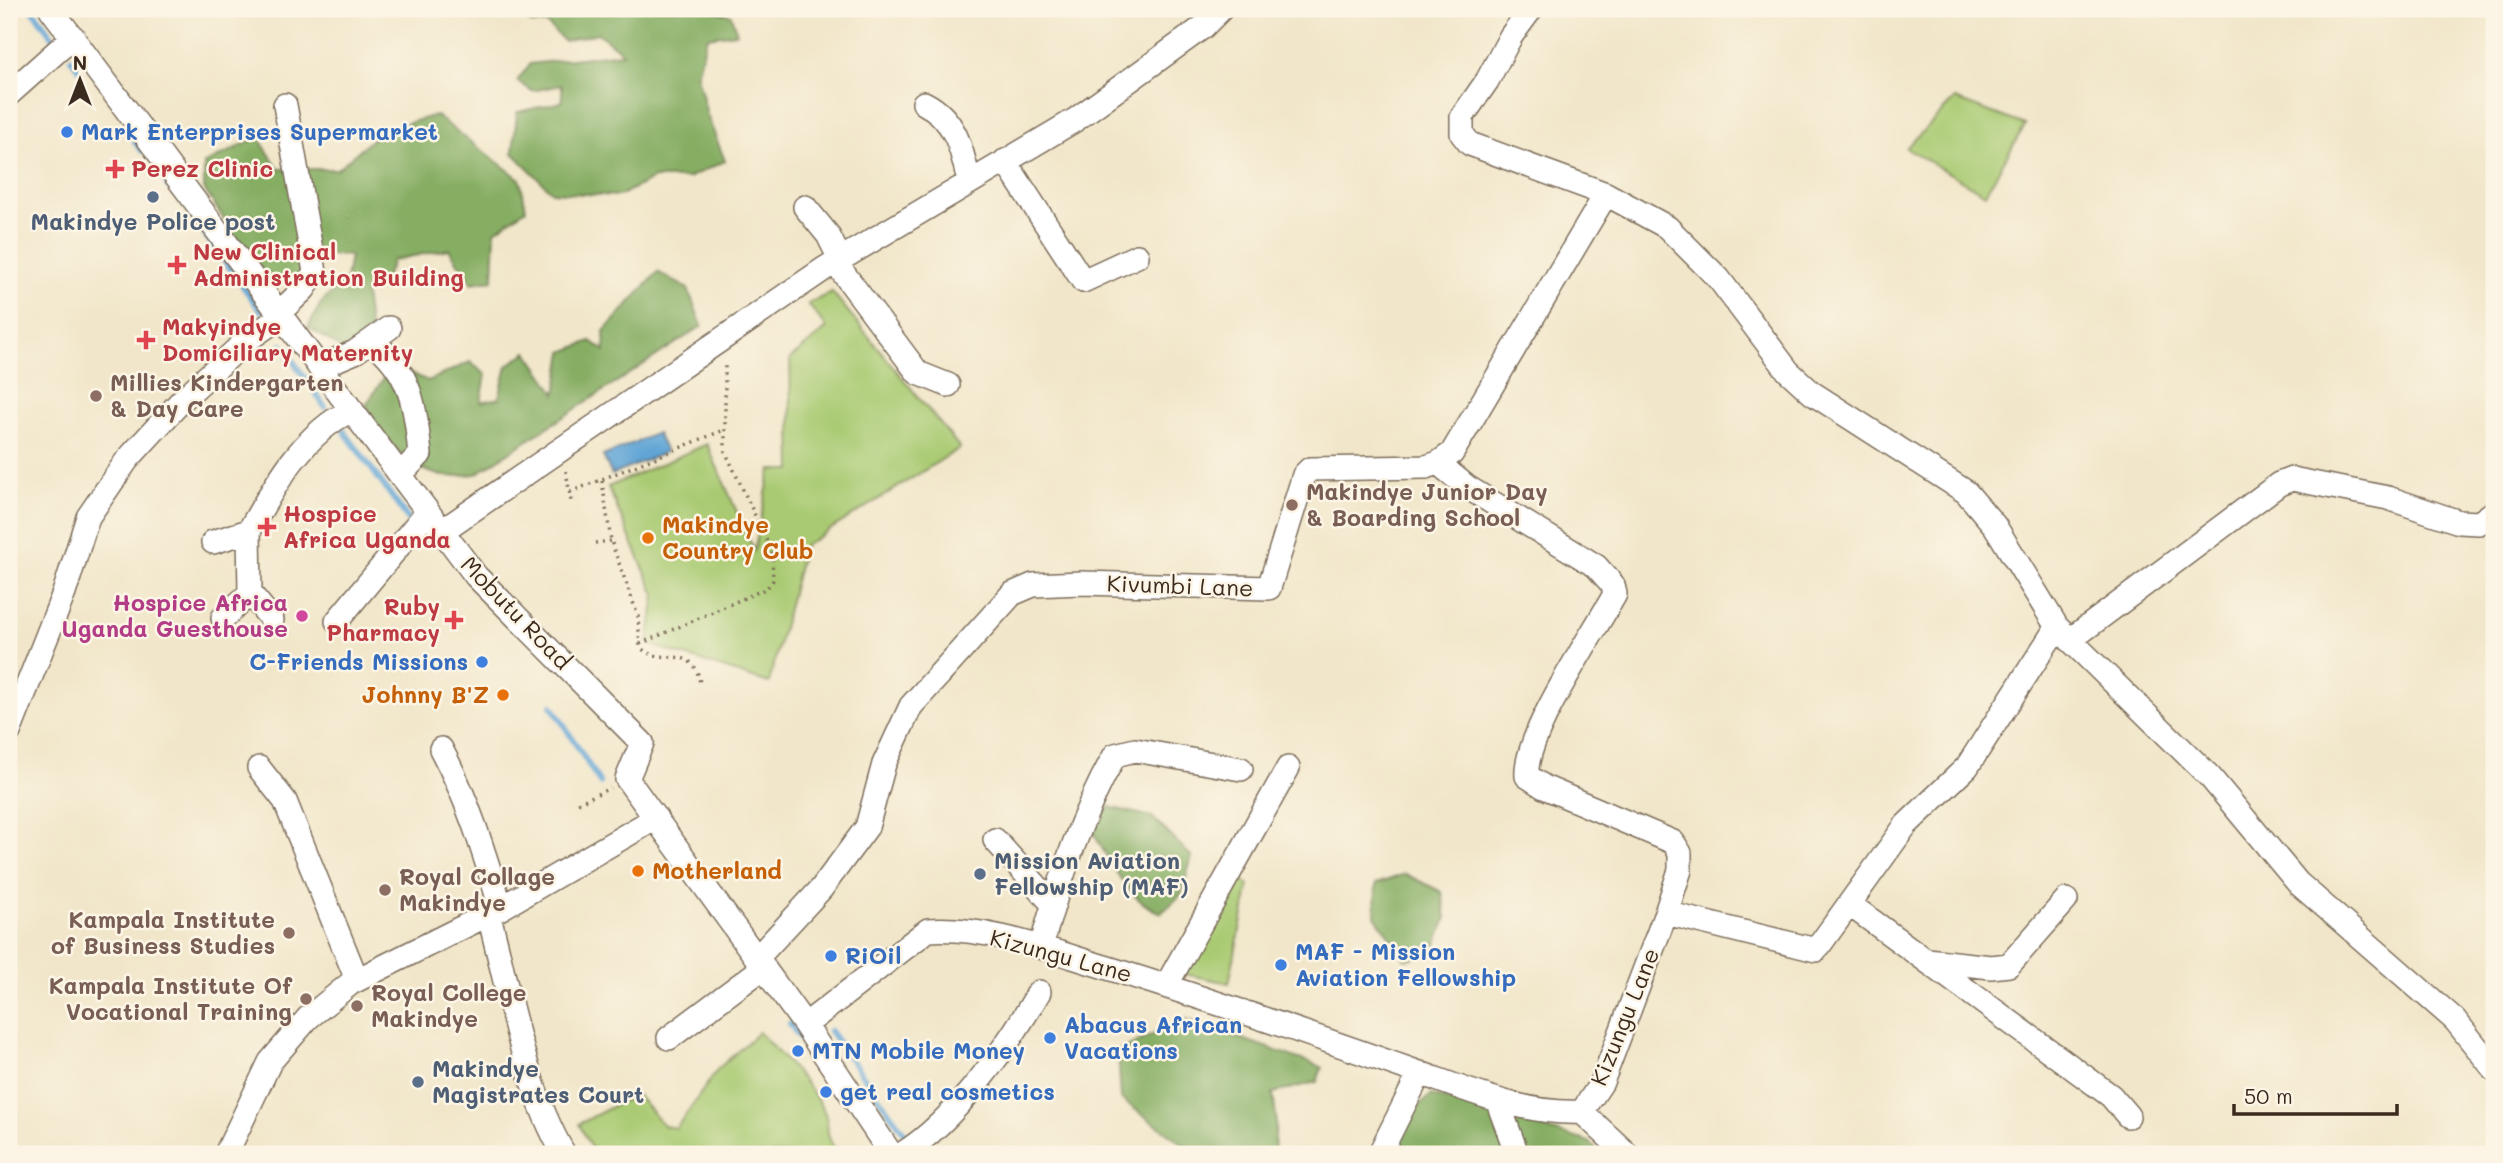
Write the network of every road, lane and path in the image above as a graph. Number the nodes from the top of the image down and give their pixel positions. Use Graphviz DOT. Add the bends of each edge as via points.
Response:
graph roads {
  1 [pos="51,9"];
  2 [pos="1221,9"];
  3 [pos="1531,9"];
  4 [pos="73,37"];
  5 [pos="9,94"];
  6 [pos="924,103"];
  7 [pos="285,105"];
  8 [pos="1005,161"];
  9 [pos="970,182"];
  10 [pos="1606,194"];
  11 [pos="805,207"];
  12 [pos="1137,256"];
  13 [pos="838,260"];
  14 [pos="280,315"];
  15 [pos="725,337"];
  16 [pos="319,367"];
  17 [pos="948,384"];
  18 [pos="352,410"];
  19 [pos="724,430"];
  20 [pos="1438,463"];
  21 [pos="400,475"];
  22 [pos="602,481"];
  23 [pos="570,492"];
  24 [pos="427,512"];
  25 [pos="2494,512"];
  26 [pos="249,531"];
  27 [pos="442,531"];
  28 [pos="611,541"];
  29 [pos="213,542"];
  30 [pos="595,543"];
  31 [pos="250,593"];
  32 [pos="223,618"];
  33 [pos="272,620"];
  34 [pos="337,621"];
  35 [pos="2064,633"];
  36 [pos="640,644"];
  37 [pos="699,684"];
  38 [pos="9,732"];
  39 [pos="441,749"];
  40 [pos="259,768"];
  41 [pos="1289,768"];
  42 [pos="1241,769"];
  43 [pos="627,779"];
  44 [pos="578,803"];
  45 [pos="656,818"];
  46 [pos="995,840"];
  47 [pos="2066,900"];
  48 [pos="1053,904"];
  49 [pos="1849,904"];
  50 [pos="494,910"];
  51 [pos="1666,913"];
  52 [pos="1041,947"];
  53 [pos="1924,959"];
  54 [pos="761,963"];
  55 [pos="358,980"];
  56 [pos="1166,986"];
  57 [pos="1039,992"];
  58 [pos="806,1026"];
  59 [pos="669,1038"];
  60 [pos="2494,1069"];
  61 [pos="1420,1073"];
  62 [pos="1497,1100"];
  63 [pos="1582,1112"];
  64 [pos="2128,1116"];
  65 [pos="1382,1149"];
  66 [pos="226,1154"];
  67 [pos="564,1154"];
  68 [pos="891,1154"];
  69 [pos="902,1154"];
  70 [pos="1517,1154"];
  71 [pos="1627,1154"];
  1 -- 4 [label="street, Mobutu Road"];
  2 -- 8 [label="street" via="1075,120"];
  3 -- 10 [label="street" via="1462,117 1462,134 1470,144"];
  4 -- 5 [label="street"];
  4 -- 14 [label="street, Mobutu Road"];
  6 -- 9 [label="street" via="945,116 961,146"];
  7 -- 14 [label="street" via="315,272"];
  8 -- 9 [label="street"];
  8 -- 12 [label="street" via="1083,281"];
  9 -- 13 [label="street"];
  10 -- 20 [label="street" via="1452,453"];
  10 -- 35 [label="street" via="1667,227 1689,247 1788,371 1812,393 1966,492 1995,526"];
  11 -- 13 [label="street" via="828,235"];
  13 -- 15 [label="street"];
  13 -- 17 [label="street" via="918,373"];
  14 -- 16 [label="street, Mobutu Road"];
  14 -- 38 [label="street" via="183,399 127,460 88,517 64,593"];
  15 -- 19 [label="path"];
  15 -- 27 [label="street"];
  16 -- 18 [label="street, Mobutu Road"];
  16 -- 21 [label="street" via="348,356 380,335 414,400 420,454"];
  18 -- 21 [label="street, Mobutu Road"];
  18 -- 26 [label="street" via="324,425 277,481"];
  19 -- 22 [label="path"];
  19 -- 36 [label="path" via="725,451 772,552 773,580"];
  20 -- 51 [label="street, Kizungu Lane" via="1466,487 1596,566 1612,585 1615,594 1542,726 1526,762 1527,776 1673,842 1680,853 1680,870"];
  20 -- 54 [label="street, Kivumbi Lane" via="1310,469 1304,475 1269,588 1081,583 1032,585 1012,594 911,706 884,764 867,827"];
  21 -- 24 [label="street, Mobutu Road"];
  22 -- 23 [label="path"];
  22 -- 28 [label="path"];
  24 -- 27 [label="street, Mobutu Road"];
  24 -- 34 [label="street"];
  25 -- 35 [label="street" via="2479,523 2459,522 2388,498 2292,480 2279,484"];
  26 -- 29 [label="street"];
  26 -- 31 [label="street"];
  27 -- 43 [label="street, Mobutu Road" via="476,576 642,743"];
  28 -- 30 [label="path"];
  28 -- 36 [label="path" via="638,616"];
  31 -- 32 [label="street"];
  31 -- 33 [label="street"];
  35 -- 49 [label="street" via="1967,766 1906,825"];
  35 -- 60 [label="street" via="2210,777 2285,869 2455,1020"];
  36 -- 37 [label="path" via="643,651 692,663"];
  39 -- 50 [label="street" via="481,839"];
  40 -- 55 [label="street" via="285,801"];
  41 -- 56 [label="street"];
  42 -- 48 [label="street" via="1135,750 1115,755 1098,784"];
  43 -- 44 [label="path"];
  43 -- 45 [label="street"];
  45 -- 50 [label="street"];
  45 -- 54 [label="street"];
  46 -- 48 [label="street"];
  47 -- 53 [label="street" via="2009,965"];
  48 -- 52 [label="street"];
  49 -- 51 [label="street" via="1816,950"];
  49 -- 53 [label="street"];
  50 -- 55 [label="street"];
  50 -- 67 [label="street" via="531,1074"];
  51 -- 63 [label="street, Kizungu Lane" via="1602,1082"];
  52 -- 56 [label="street, Kizungu Lane"];
  52 -- 58 [label="street, Kizungu Lane" via="948,928 928,930"];
  53 -- 64 [label="street" via="2111,1096"];
  54 -- 58 [label="street"];
  54 -- 59 [label="street"];
  55 -- 66 [label="street" via="308,1018 270,1062"];
  56 -- 61 [label="street, Kizungu Lane"];
  57 -- 69 [label="street" via="1010,1041 927,1139"];
  58 -- 68 [label="street"];
  61 -- 62 [label="street, Kizungu Lane"];
  61 -- 65 [label="street"];
  62 -- 63 [label="street, Kizungu Lane" via="1555,1114"];
  62 -- 70 [label="street"];
  63 -- 71 [label="street"];
}
